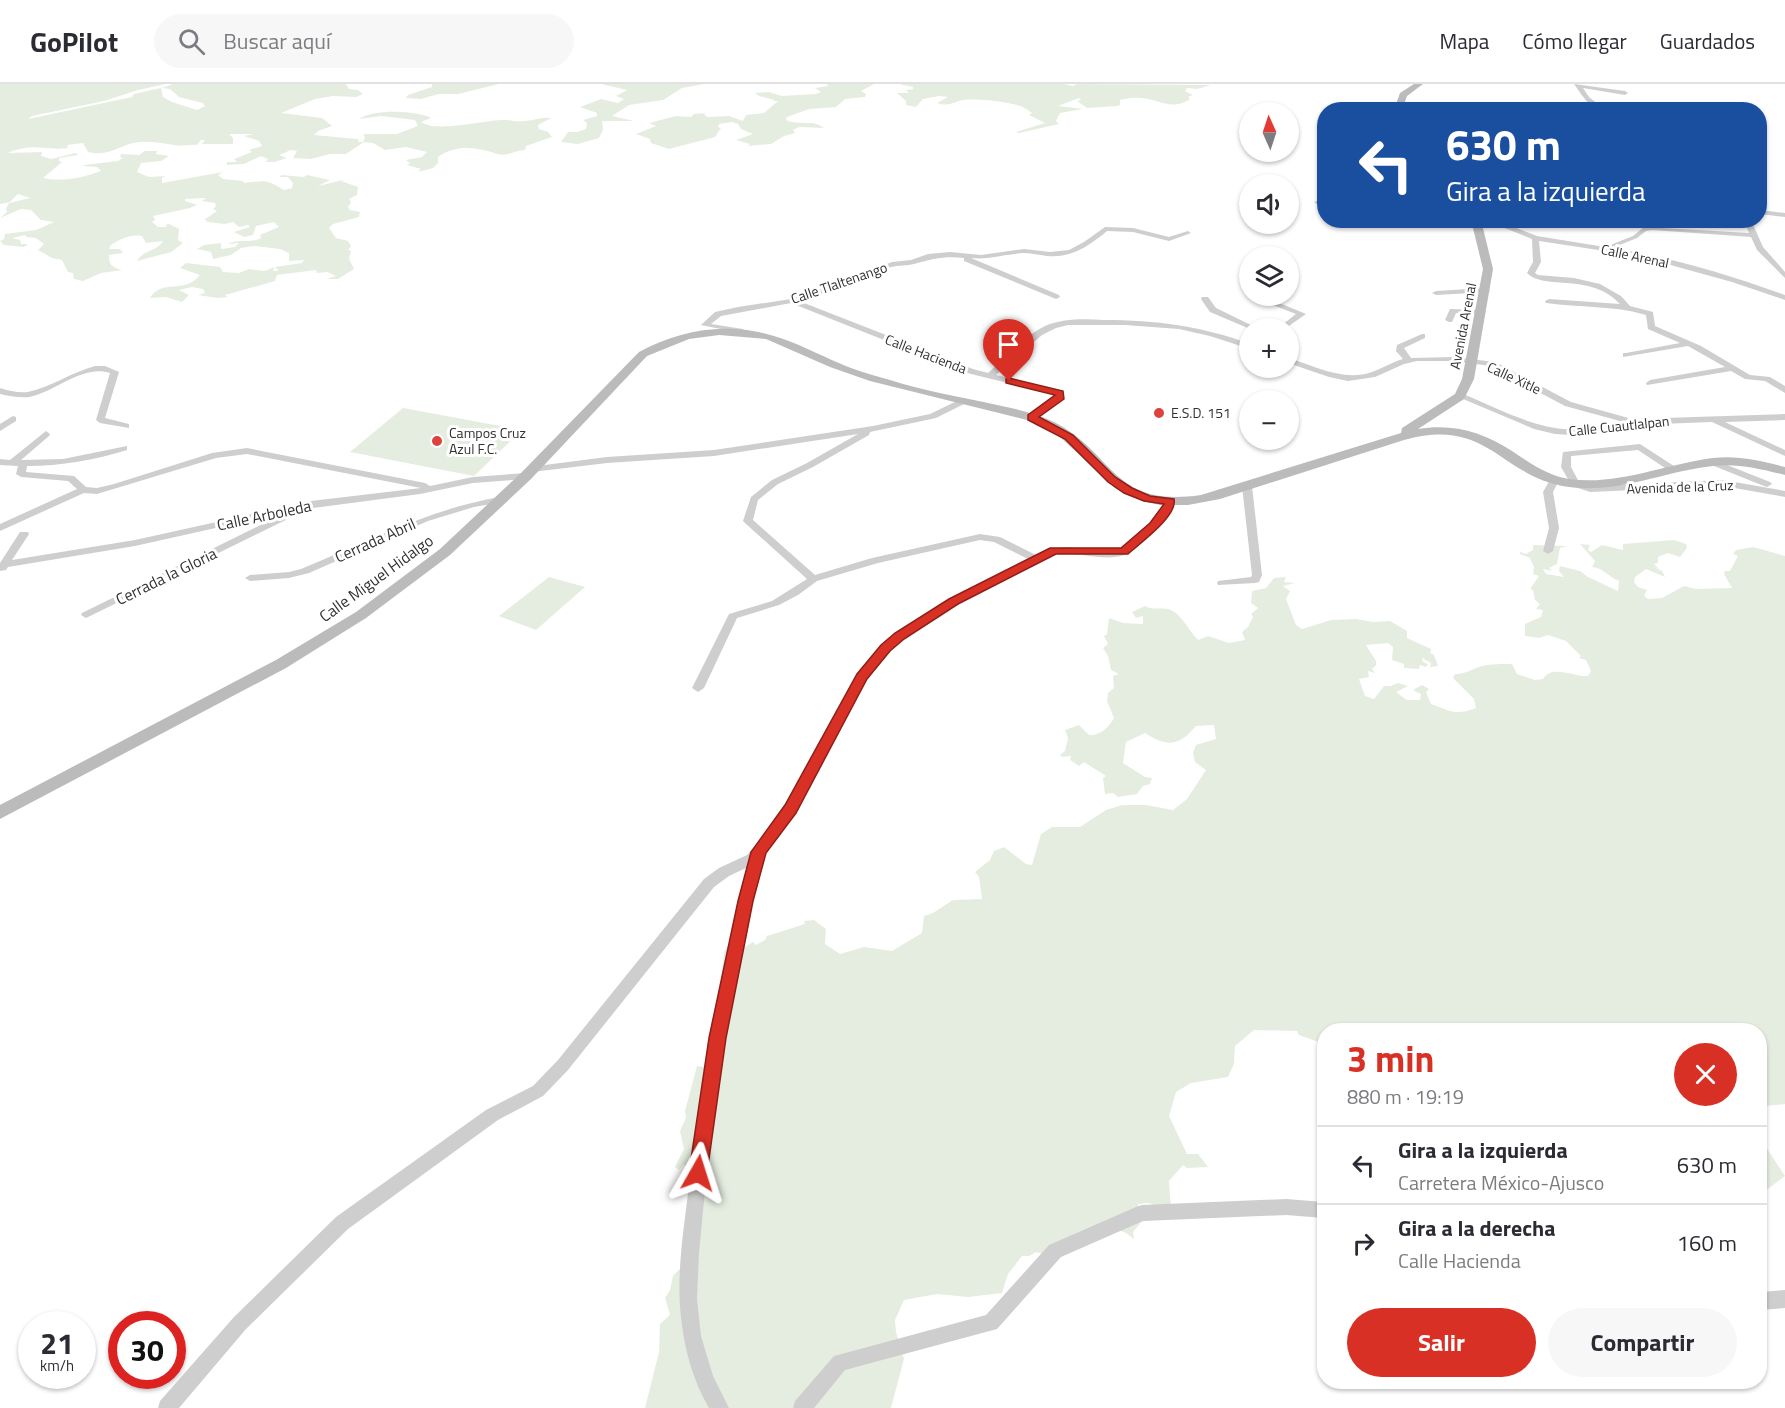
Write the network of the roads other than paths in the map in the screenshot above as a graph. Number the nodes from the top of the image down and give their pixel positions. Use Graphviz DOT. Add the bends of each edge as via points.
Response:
graph roads {
  1 [pos="1419,84"];
  2 [pos="1602,84"];
  3 [pos="1579,85"];
  4 [pos="1400,102"];
  5 [pos="1592,102"];
  6 [pos="1767,213"];
  7 [pos="1785,214"];
  8 [pos="1478,228"];
  9 [pos="1511,228"];
  10 [pos="1750,228"];
  11 [pos="1188,233"];
  12 [pos="1752,235"];
  13 [pos="1535,238"];
  14 [pos="1607,248"];
  15 [pos="958,255"];
  16 [pos="1785,276"];
  17 [pos="1486,290"];
  18 [pos="1436,293"];
  19 [pos="1056,297"];
  20 [pos="1785,298"];
  21 [pos="1205,299"];
  22 [pos="1549,300"];
  23 [pos="792,301"];
  24 [pos="1282,306"];
  25 [pos="1627,307"];
  26 [pos="1482,312"];
  27 [pos="1296,318"];
  28 [pos="1449,320"];
  29 [pos="1239,322"];
  30 [pos="768,336"];
  31 [pos="1422,336"];
  32 [pos="1239,342"];
  33 [pos="1689,344"];
  34 [pos="1626,355"];
  35 [pos="1408,360"];
  36 [pos="1472,361"];
  37 [pos="1299,364"];
  38 [pos="1733,368"];
  39 [pos="989,376"];
  40 [pos="1650,383"];
  41 [pos="1785,390"];
  42 [pos="0,391"];
  43 [pos="1460,396"];
  44 [pos="963,401"];
  45 [pos="1032,417"];
  46 [pos="1785,417"];
  47 [pos="1712,418"];
  48 [pos="13,419"];
  49 [pos="1632,422"];
  50 [pos="126,426"];
  51 [pos="0,428"];
  52 [pos="873,429"];
  53 [pos="46,434"];
  54 [pos="1396,438"];
  55 [pos="124,448"];
  56 [pos="1785,451"];
  57 [pos="0,462"];
  58 [pos="1712,462"];
  59 [pos="12,463"];
  60 [pos="23,463"];
  61 [pos="1674,470"];
  62 [pos="1785,471"];
  63 [pos="529,472"];
  64 [pos="1554,480"];
  65 [pos="1575,484"];
  66 [pos="1247,486"];
  67 [pos="1762,486"];
  68 [pos="432,487"];
  69 [pos="83,490"];
  70 [pos="1785,492"];
  71 [pos="500,500"];
  72 [pos="1170,502"];
  73 [pos="311,504"];
  74 [pos="0,528"];
  75 [pos="24,534"];
  76 [pos="1548,551"];
  77 [pos="1036,559"];
  78 [pos="2,568"];
  79 [pos="250,578"];
  80 [pos="813,579"];
  81 [pos="1222,583"];
  82 [pos="86,615"];
  83 [pos="698,688"];
  84 [pos="0,813"];
  85 [pos="759,852"];
  86 [pos="1317,1209"];
  87 [pos="1785,1299"];
  88 [pos="1767,1300"];
  89 [pos="167,1408"];
  90 [pos="720,1408"];
  91 [pos="801,1408"];
  1 -- 4 [label="main road" via="1403,95"];
  2 -- 3 [label="street" via="1624,90"];
  3 -- 5 [label="street"];
  6 -- 7 [label="street"];
  8 -- 17 [label="main road, Avenida Arenal" via="1488,268"];
  9 -- 13 [label="street, Calle Arenal"];
  10 -- 12 [label="street"];
  11 -- 15 [label="street, Calle Tlaltenango" via="1169,239 1133,230 1105,229 1071,252 1024,250 981,257"];
  12 -- 14 [label="street" via="1652,228"];
  12 -- 16 [label="street"];
  13 -- 14 [label="street, Calle Arenal"];
  13 -- 25 [label="street" via="1537,262 1531,273 1536,277 1601,285"];
  14 -- 20 [label="street, Calle Arenal" via="1735,280"];
  15 -- 19 [label="street"];
  15 -- 23 [label="street, Calle Tlaltenango" via="928,255 892,264"];
  17 -- 18 [label="street"];
  17 -- 26 [label="main road, Avenida Arenal"];
  21 -- 29 [label="street" via="1213,310"];
  22 -- 25 [label="street"];
  23 -- 30 [label="street, Calle Tlaltenango" via="718,314 705,325"];
  23 -- 39 [label="street, Calle Hacienda"];
  24 -- 27 [label="street" via="1302,314"];
  25 -- 33 [label="street" via="1650,315 1651,327"];
  26 -- 28 [label="street" via="1453,312"];
  26 -- 36 [label="main road, Avenida Arenal"];
  30 -- 44 [label="main road" via="877,380"];
  30 -- 63 [label="main road, Calle Miguel Hidalgo" via="705,333 660,344 627,368"];
  31 -- 35 [label="street" via="1400,347"];
  32 -- 39 [label="street" via="1171,324 1061,324 1046,330"];
  33 -- 34 [label="street"];
  33 -- 38 [label="street"];
  35 -- 36 [label="street, Calle Xitle"];
  35 -- 37 [label="street, Calle Xitle" via="1372,375 1348,378"];
  36 -- 43 [label="main road, Avenida Arenal"];
  36 -- 49 [label="street, Calle Xitle" via="1492,364 1568,404"];
  38 -- 40 [label="street"];
  38 -- 41 [label="street" via="1748,377 1767,379"];
  39 -- 45 [label="street, Calle Hacienda" via="1061,395"];
  42 -- 50 [label="street" via="32,394 90,370 111,369 116,372 100,420"];
  43 -- 49 [label="street, Calle Cuautlalpan" via="1555,431"];
  43 -- 54 [label="main road"];
  44 -- 45 [label="main road"];
  44 -- 52 [label="street" via="933,416"];
  45 -- 72 [label="main road" via="1069,437 1128,491"];
  46 -- 47 [label="street, Calle Cuautlalpan"];
  47 -- 49 [label="street, Calle Cuautlalpan"];
  47 -- 56 [label="street"];
  48 -- 51 [label="street"];
  52 -- 63 [label="street, Calle Arboleda" via="714,453 607,460"];
  52 -- 80 [label="street" via="775,482 754,499 748,521"];
  53 -- 59 [label="street"];
  54 -- 64 [label="main road" via="1436,430 1465,432 1494,443 1530,469"];
  54 -- 66 [label="main road"];
  55 -- 60 [label="street" via="98,457"];
  57 -- 59 [label="street"];
  58 -- 61 [label="main road"];
  58 -- 62 [label="main road" via="1742,462"];
  58 -- 67 [label="street"];
  59 -- 60 [label="street"];
  60 -- 69 [label="street" via="21,474 71,478"];
  61 -- 65 [label="main road"];
  61 -- 65 [label="street" via="1640,447 1586,450 1566,454 1566,467"];
  63 -- 68 [label="street, Calle Arboleda"];
  63 -- 71 [label="main road, Calle Miguel Hidalgo"];
  64 -- 65 [label="main road"];
  64 -- 76 [label="street" via="1548,492 1554,528"];
  65 -- 67 [label="street, Avenida de la Cruz" via="1605,489 1700,483"];
  66 -- 72 [label="main road"];
  66 -- 81 [label="street" via="1257,575 1255,580"];
  67 -- 70 [label="street"];
  68 -- 69 [label="street" via="247,451 215,455 97,491"];
  68 -- 73 [label="street, Calle Arboleda"];
  69 -- 74 [label="street"];
  71 -- 79 [label="street, Cerrada Abril" via="435,515 305,571"];
  71 -- 84 [label="main road, Calle Miguel Hidalgo" via="436,559 361,615 281,664"];
  72 -- 77 [label="street" via="1154,525 1124,551 1061,549"];
  73 -- 78 [label="street, Calle Arboleda"];
  73 -- 82 [label="street, Cerrada la Gloria"];
  75 -- 78 [label="street"];
  77 -- 80 [label="street" via="996,539 980,537 876,560"];
  77 -- 85 [label="street" via="954,602 886,648 862,677 790,809"];
  80 -- 83 [label="street" via="794,596 733,616"];
  85 -- 89 [label="street" via="752,860 709,883 538,1090 492,1115 342,1223 240,1323"];
  85 -- 90 [label="street" via="718,1038 700,1149 689,1266 689,1316 698,1360"];
  86 -- 91 [label="street" via="1286,1207 1142,1213 1055,1251 992,1323 840,1362"];
  87 -- 88 [label="street"];
}
